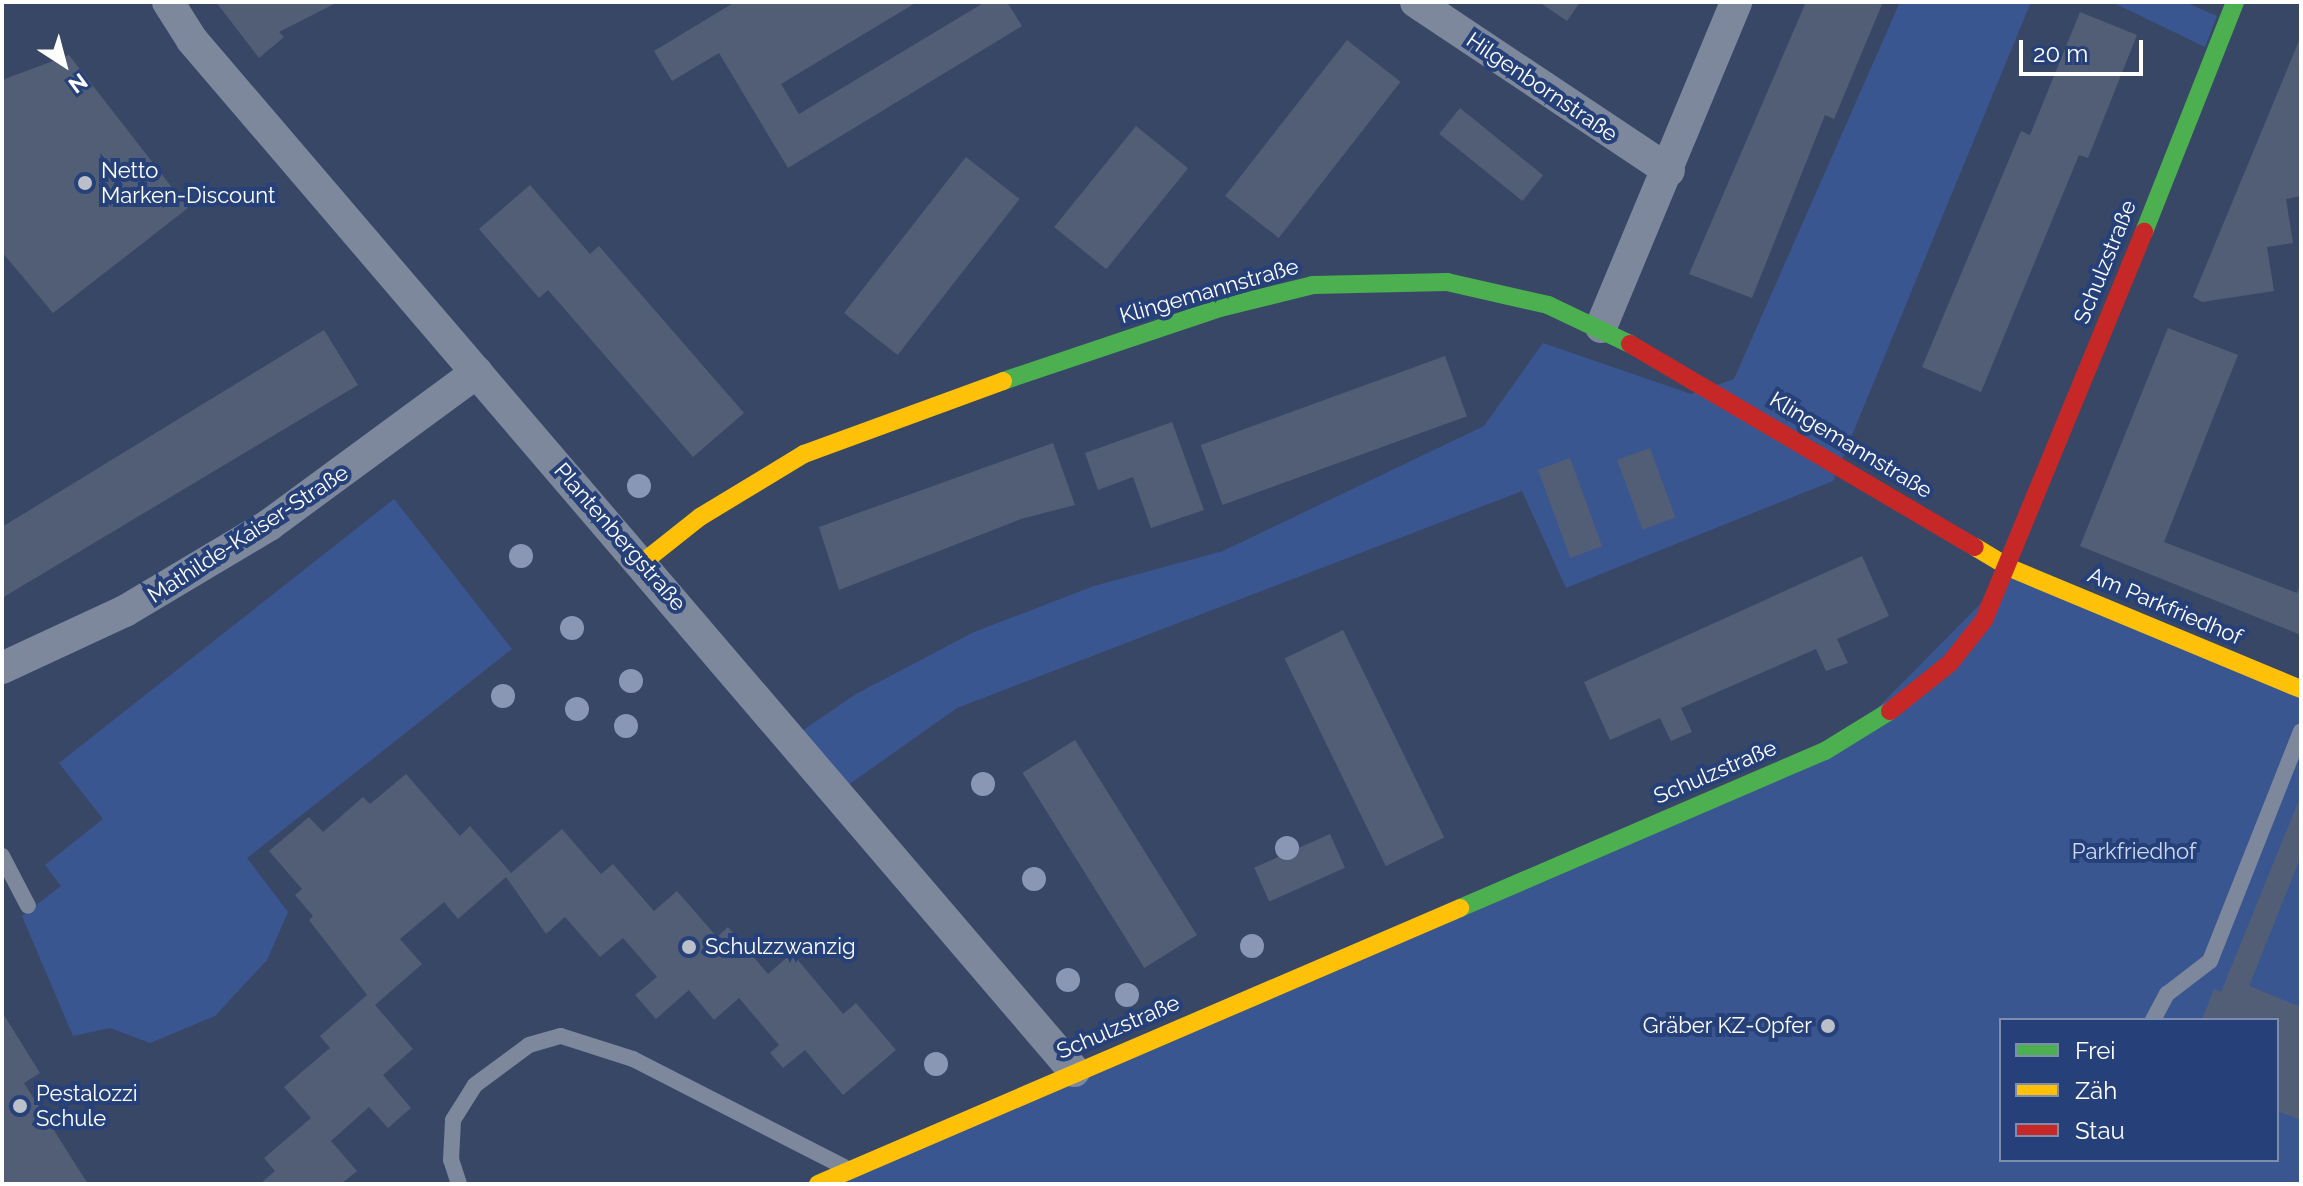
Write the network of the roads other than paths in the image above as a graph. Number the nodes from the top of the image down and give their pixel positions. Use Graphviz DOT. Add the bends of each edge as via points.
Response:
graph roads {
  1 [pos="168,2"];
  2 [pos="1416,2"];
  3 [pos="1736,2"];
  4 [pos="2235,2"];
  5 [pos="1669,171"];
  6 [pos="1601,327"];
  7 [pos="477,372"];
  8 [pos="642,563"];
  9 [pos="2010,568"];
  10 [pos="2,668"];
  11 [pos="2301,689"];
  12 [pos="2301,731"];
  13 [pos="2,856"];
  14 [pos="28,906"];
  15 [pos="2154,1018"];
  16 [pos="1074,1071"];
  17 [pos="849,1170"];
  18 [pos="459,1184"];
  19 [pos="818,1184"];
  1 -- 7 [label="street, Plantenbergstraße" via="192,40"];
  2 -- 5 [label="street, Hilgenbornstraße"];
  3 -- 5 [label="street"];
  4 -- 9 [label="street, Schulzstraße"];
  5 -- 6 [label="street"];
  6 -- 8 [label="street, Klingemannstraße" via="1548,305 1447,282 1369,280 1251,300 804,454 700,517"];
  6 -- 9 [label="street, Klingemannstraße"];
  7 -- 8 [label="street, Plantenbergstraße"];
  7 -- 10 [label="street, Mathilde-Kaiser-Straße" via="269,525 125,611"];
  8 -- 16 [label="street, Plantenbergstraße"];
  9 -- 11 [label="street, Am Parkfriedhof"];
  9 -- 16 [label="street, Schulzstraße" via="1984,620 1950,663 1865,730"];
  12 -- 15 [label="lane" via="2210,961 2167,994"];
  13 -- 14 [label="lane"];
  16 -- 17 [label="street, Schulzstraße"];
  17 -- 18 [label="lane" via="633,1059 561,1036 529,1045 475,1085 453,1120 451,1160"];
  17 -- 19 [label="street, Schulzstraße"];
}
